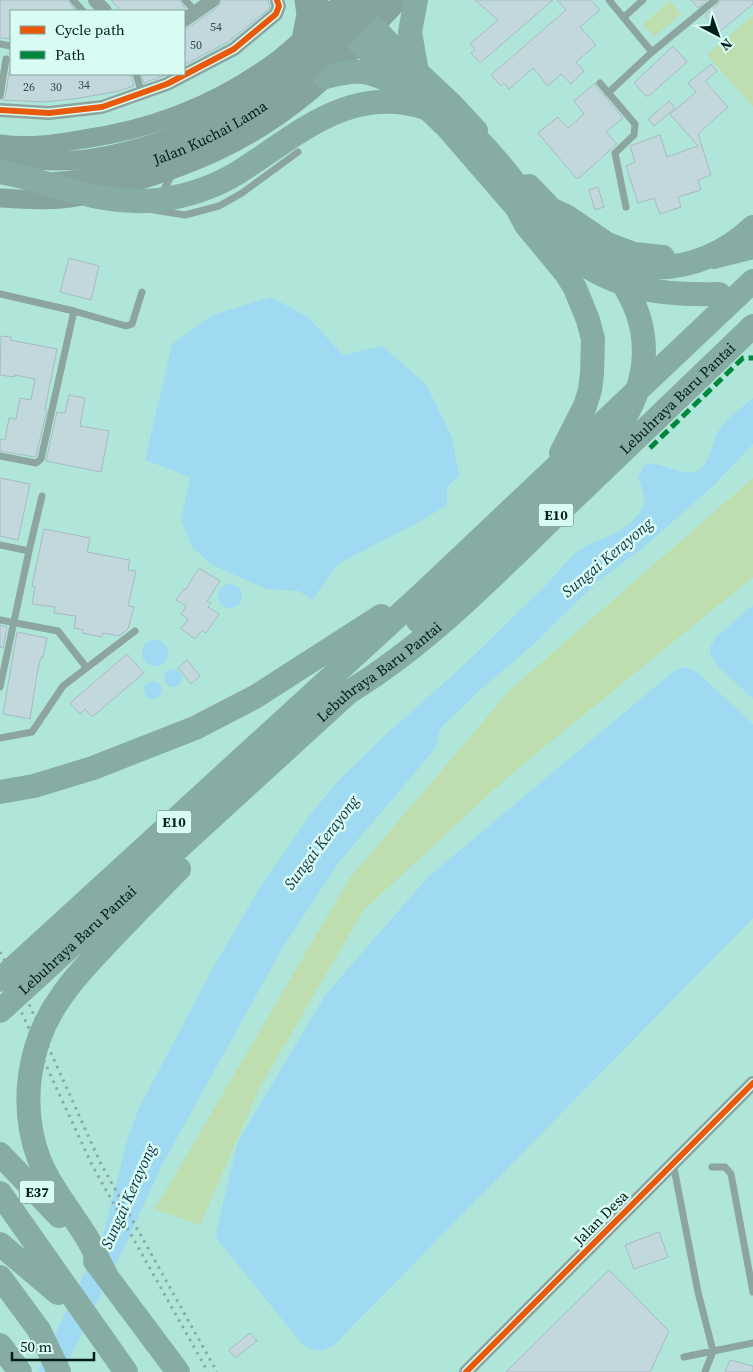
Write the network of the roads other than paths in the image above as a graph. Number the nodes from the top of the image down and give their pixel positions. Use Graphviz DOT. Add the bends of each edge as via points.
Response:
graph roads {
  1 [pos="73,0"];
  2 [pos="95,0"];
  3 [pos="185,0"];
  4 [pos="213,0"];
  5 [pos="277,0"];
  6 [pos="304,0"];
  7 [pos="314,0"];
  8 [pos="347,0"];
  9 [pos="380,0"];
  10 [pos="400,0"];
  11 [pos="416,0"];
  12 [pos="609,0"];
  13 [pos="643,0"];
  14 [pos="715,0"];
  15 [pos="82,10"];
  16 [pos="105,10"];
  17 [pos="196,12"];
  18 [pos="329,14"];
  19 [pos="624,17"];
  20 [pos="185,19"];
  21 [pos="366,35"];
  22 [pos="301,40"];
  23 [pos="652,52"];
  24 [pos="280,58"];
  25 [pos="6,59"];
  26 [pos="136,75"];
  27 [pos="184,75"];
  28 [pos="185,75"];
  29 [pos="325,77"];
  30 [pos="413,81"];
  31 [pos="600,83"];
  32 [pos="142,93"];
  33 [pos="608,93"];
  34 [pos="308,94"];
  35 [pos="0,96"];
  36 [pos="0,110"];
  37 [pos="0,144"];
  38 [pos="298,152"];
  39 [pos="0,157"];
  40 [pos="192,164"];
  41 [pos="0,172"];
  42 [pos="0,182"];
  43 [pos="0,198"];
  44 [pos="75,198"];
  45 [pos="626,206"];
  46 [pos="517,208"];
  47 [pos="551,209"];
  48 [pos="173,213"];
  49 [pos="753,226"];
  50 [pos="753,246"];
  51 [pos="753,281"];
  52 [pos="142,292"];
  53 [pos="0,294"];
  54 [pos="719,294"];
  55 [pos="74,311"];
  56 [pos="753,326"];
  57 [pos="0,456"];
  58 [pos="550,472"];
  59 [pos="42,496"];
  60 [pos="0,545"];
  61 [pos="29,551"];
  62 [pos="422,594"];
  63 [pos="0,620"];
  64 [pos="14,623"];
  65 [pos="135,631"];
  66 [pos="86,667"];
  67 [pos="0,687"];
  68 [pos="349,692"];
  69 [pos="0,738"];
  70 [pos="0,792"];
  71 [pos="238,793"];
  72 [pos="0,980"];
  73 [pos="3,1009"];
  74 [pos="753,1083"];
  75 [pos="0,1155"];
  76 [pos="673,1163"];
  77 [pos="712,1167"];
  78 [pos="0,1193"];
  79 [pos="0,1211"];
  80 [pos="75,1234"];
  81 [pos="0,1244"];
  82 [pos="0,1277"];
  83 [pos="105,1278"];
  84 [pos="59,1288"];
  85 [pos="753,1292"];
  86 [pos="97,1341"];
  87 [pos="753,1344"];
  88 [pos="0,1345"];
  89 [pos="713,1351"];
  90 [pos="684,1357"];
  91 [pos="20,1372"];
  92 [pos="59,1372"];
  93 [pos="110,1372"];
  94 [pos="126,1372"];
  95 [pos="159,1372"];
  96 [pos="178,1372"];
  97 [pos="466,1372"];
  98 [pos="706,1372"];
  1 -- 15 [label="lane"];
  2 -- 16 [label="street"];
  3 -- 17 [label="lane"];
  4 -- 17 [label="street"];
  5 -- 28 [label="street" via="276,14 234,49"];
  6 -- 22 [label="main road" via="306,14"];
  7 -- 18 [label="main road"];
  8 -- 18 [label="main road"];
  8 -- 21 [label="main road"];
  8 -- 39 [label="main road, Jalan Kuchai Lama, bridge" via="286,68 263,87 236,106 188,130 150,145 86,159 52,161"];
  9 -- 42 [label="main road, Jalan Kuchai Lama, bridge" via="294,84 263,107 209,138 163,157 93,176 35,184"];
  10 -- 21 [label="main road, Jalan Kuchai Lama"];
  11 -- 30 [label="highway" via="410,32"];
  12 -- 19 [label="lane"];
  13 -- 19 [label="lane"];
  14 -- 23 [label="lane"];
  17 -- 20 [label="street"];
  18 -- 21 [label="main road"];
  18 -- 22 [label="main road"];
  19 -- 23 [label="lane"];
  21 -- 29 [label="main road, Jalan Kuchai Lama"];
  21 -- 30 [label="highway"];
  22 -- 24 [label="main road"];
  23 -- 33 [label="lane"];
  24 -- 34 [label="main road" via="298,62 308,74"];
  24 -- 37 [label="main road" via="249,81 201,107 145,127 46,145"];
  25 -- 35 [label="lane"];
  26 -- 32 [label="lane"];
  27 -- 32 [label="street"];
  29 -- 30 [label="highway" via="346,72 372,72"];
  29 -- 34 [label="main road, Jalan Kuchai Lama"];
  30 -- 46 [label="highway" via="446,126"];
  30 -- 47 [label="highway" via="451,104"];
  31 -- 33 [label="lane"];
  32 -- 36 [label="street" via="102,107 48,113"];
  33 -- 45 [label="lane" via="635,124 634,135 615,153"];
  34 -- 40 [label="main road, Jalan Kuchai Lama" via="258,130"];
  38 -- 48 [label="lane" via="242,194 219,206 185,215"];
  40 -- 44 [label="main road, Jalan Kuchai Lama"];
  40 -- 48 [label="lane" via="171,177 163,191 167,206"];
  41 -- 49 [label="highway, bridge" via="26,176 89,196 126,202 159,200 212,186 309,124 335,112 358,104 397,102 426,108 464,128 481,143 541,215 562,236 585,252 642,267 671,267 708,257 731,246"];
  43 -- 44 [label="main road, Jalan Kuchai Lama"];
  44 -- 48 [label="lane"];
  46 -- 54 [label="highway" via="535,220 576,259 609,278 648,291"];
  46 -- 58 [label="highway" via="526,226 575,288 593,339 592,374 585,406"];
  47 -- 50 [label="highway" via="607,244 634,254 685,260 711,258"];
  47 -- 68 [label="highway, bridge" via="619,277 633,299 642,324 645,350 638,391 618,430 606,444 368,668"];
  51 -- 58 [label="highway, E10"];
  52 -- 55 [label="lane" via="132,324 126,326"];
  53 -- 55 [label="lane"];
  55 -- 57 [label="lane" via="41,459 36,463"];
  56 -- 68 [label="highway, Lebuhraya Baru Pantai / E10" via="433,632 382,672"];
  58 -- 62 [label="highway, E10"];
  59 -- 61 [label="lane"];
  60 -- 61 [label="lane"];
  61 -- 64 [label="lane"];
  62 -- 70 [label="highway" via="380,616 255,697 195,728 93,768 34,786"];
  62 -- 72 [label="highway, E10"];
  63 -- 64 [label="lane"];
  64 -- 66 [label="lane" via="58,631"];
  64 -- 67 [label="lane"];
  65 -- 66 [label="lane"];
  66 -- 69 [label="lane" via="63,686 32,732"];
  68 -- 71 [label="highway, Lebuhraya Baru Pantai / E10"];
  71 -- 73 [label="highway, Lebuhraya Baru Pantai / E10"];
  71 -- 80 [label="highway" via="220,826 82,969 61,996 37,1044 28,1090 32,1136 38,1157"];
  74 -- 76 [label="street, Jalan Desa"];
  75 -- 80 [label="highway, E37"];
  76 -- 89 [label="lane"];
  76 -- 97 [label="street, Jalan Desa"];
  77 -- 85 [label="lane" via="725,1167 731,1174"];
  78 -- 84 [label="highway, E37"];
  79 -- 84 [label="highway"];
  80 -- 83 [label="highway, E37"];
  81 -- 84 [label="highway"];
  82 -- 92 [label="highway" via="39,1330"];
  83 -- 95 [label="highway, E37"];
  83 -- 96 [label="highway, E37"];
  84 -- 86 [label="highway, E37"];
  86 -- 93 [label="highway"];
  86 -- 94 [label="highway, E37"];
  87 -- 89 [label="lane"];
  88 -- 91 [label="highway"];
  89 -- 90 [label="lane"];
  89 -- 98 [label="lane"];
}
